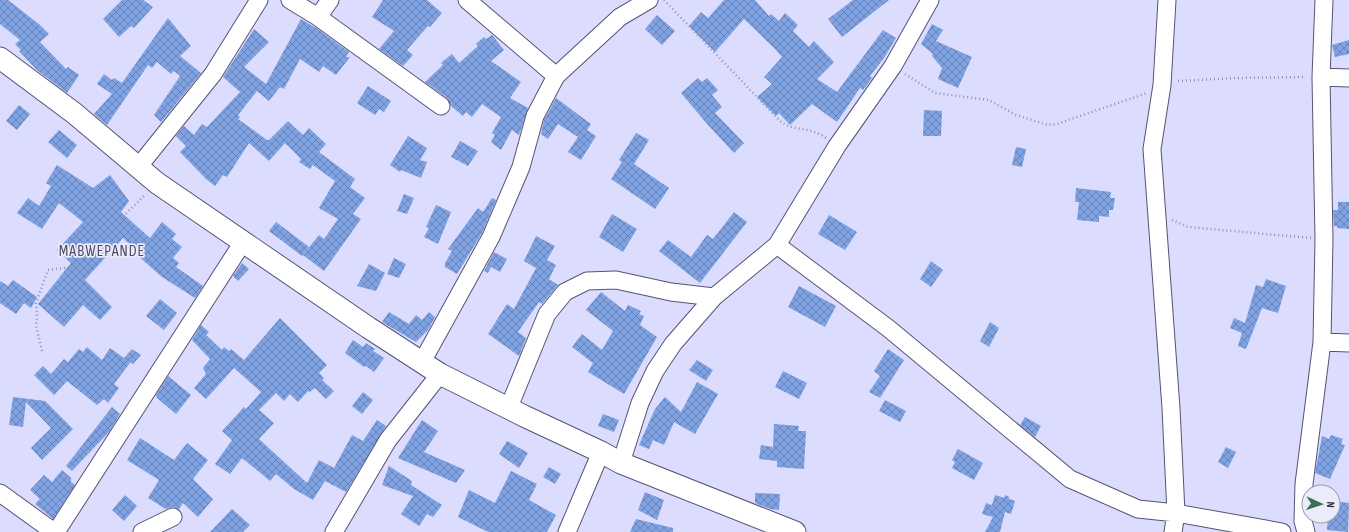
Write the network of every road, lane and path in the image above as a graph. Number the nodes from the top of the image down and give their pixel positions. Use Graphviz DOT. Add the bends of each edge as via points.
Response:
graph roads {
  1 [pos="259,0"];
  2 [pos="290,0"];
  3 [pos="330,0"];
  4 [pos="467,0"];
  5 [pos="649,0"];
  6 [pos="664,0"];
  7 [pos="930,0"];
  8 [pos="1167,0"];
  9 [pos="1324,0"];
  10 [pos="318,17"];
  11 [pos="2,65"];
  12 [pos="893,66"];
  13 [pos="556,76"];
  14 [pos="1321,77"];
  15 [pos="1349,78"];
  16 [pos="1162,85"];
  17 [pos="441,106"];
  18 [pos="837,146"];
  19 [pos="139,166"];
  20 [pos="157,183"];
  21 [pos="1157,212"];
  22 [pos="1324,239"];
  23 [pos="243,242"];
  24 [pos="777,245"];
  25 [pos="714,297"];
  26 [pos="1322,342"];
  27 [pos="1349,343"];
  28 [pos="42,351"];
  29 [pos="422,362"];
  30 [pos="440,374"];
  31 [pos="509,407"];
  32 [pos="602,452"];
  33 [pos="621,463"];
  34 [pos="0,493"];
  35 [pos="1176,513"];
  36 [pos="173,516"];
  37 [pos="55,532"];
  38 [pos="142,532"];
  39 [pos="334,532"];
  40 [pos="567,532"];
  41 [pos="795,532"];
  42 [pos="1173,532"];
  43 [pos="1282,532"];
  44 [pos="1306,532"];
  1 -- 19 [label="street" via="213,74"];
  2 -- 10 [label="street"];
  3 -- 10 [label="street"];
  4 -- 13 [label="street"];
  5 -- 13 [label="street" via="620,17"];
  6 -- 18 [label="path" via="780,121 791,127 817,132"];
  7 -- 12 [label="street"];
  8 -- 16 [label="street"];
  9 -- 14 [label="street"];
  10 -- 17 [label="street"];
  11 -- 19 [label="street" via="74,113"];
  12 -- 16 [label="path" via="935,92 989,100 1016,115 1048,125 1146,93"];
  12 -- 18 [label="street"];
  13 -- 29 [label="street" via="535,116 518,174 491,237"];
  14 -- 15 [label="street"];
  14 -- 16 [label="path" via="1237,78"];
  14 -- 22 [label="street"];
  16 -- 21 [label="street" via="1152,149"];
  18 -- 24 [label="street"];
  19 -- 20 [label="street"];
  20 -- 23 [label="street"];
  20 -- 28 [label="path" via="72,267 48,270 36,303 36,326"];
  21 -- 22 [label="path" via="1188,227"];
  21 -- 35 [label="street"];
  22 -- 26 [label="street"];
  23 -- 29 [label="street"];
  23 -- 37 [label="street"];
  24 -- 25 [label="street"];
  24 -- 35 [label="street" via="888,328 1070,479 1138,509"];
  25 -- 31 [label="street" via="671,292 616,280 587,281 565,292 547,314"];
  25 -- 33 [label="street" via="673,344 655,371 640,402"];
  26 -- 27 [label="street"];
  26 -- 44 [label="street" via="1304,484 1303,521"];
  29 -- 30 [label="street"];
  30 -- 31 [label="street"];
  30 -- 39 [label="street" via="388,440"];
  31 -- 32 [label="street"];
  32 -- 33 [label="street"];
  32 -- 40 [label="street"];
  33 -- 41 [label="street"];
  34 -- 37 [label="street"];
  35 -- 42 [label="street"];
  35 -- 43 [label="street"];
  36 -- 38 [label="street"];
}
